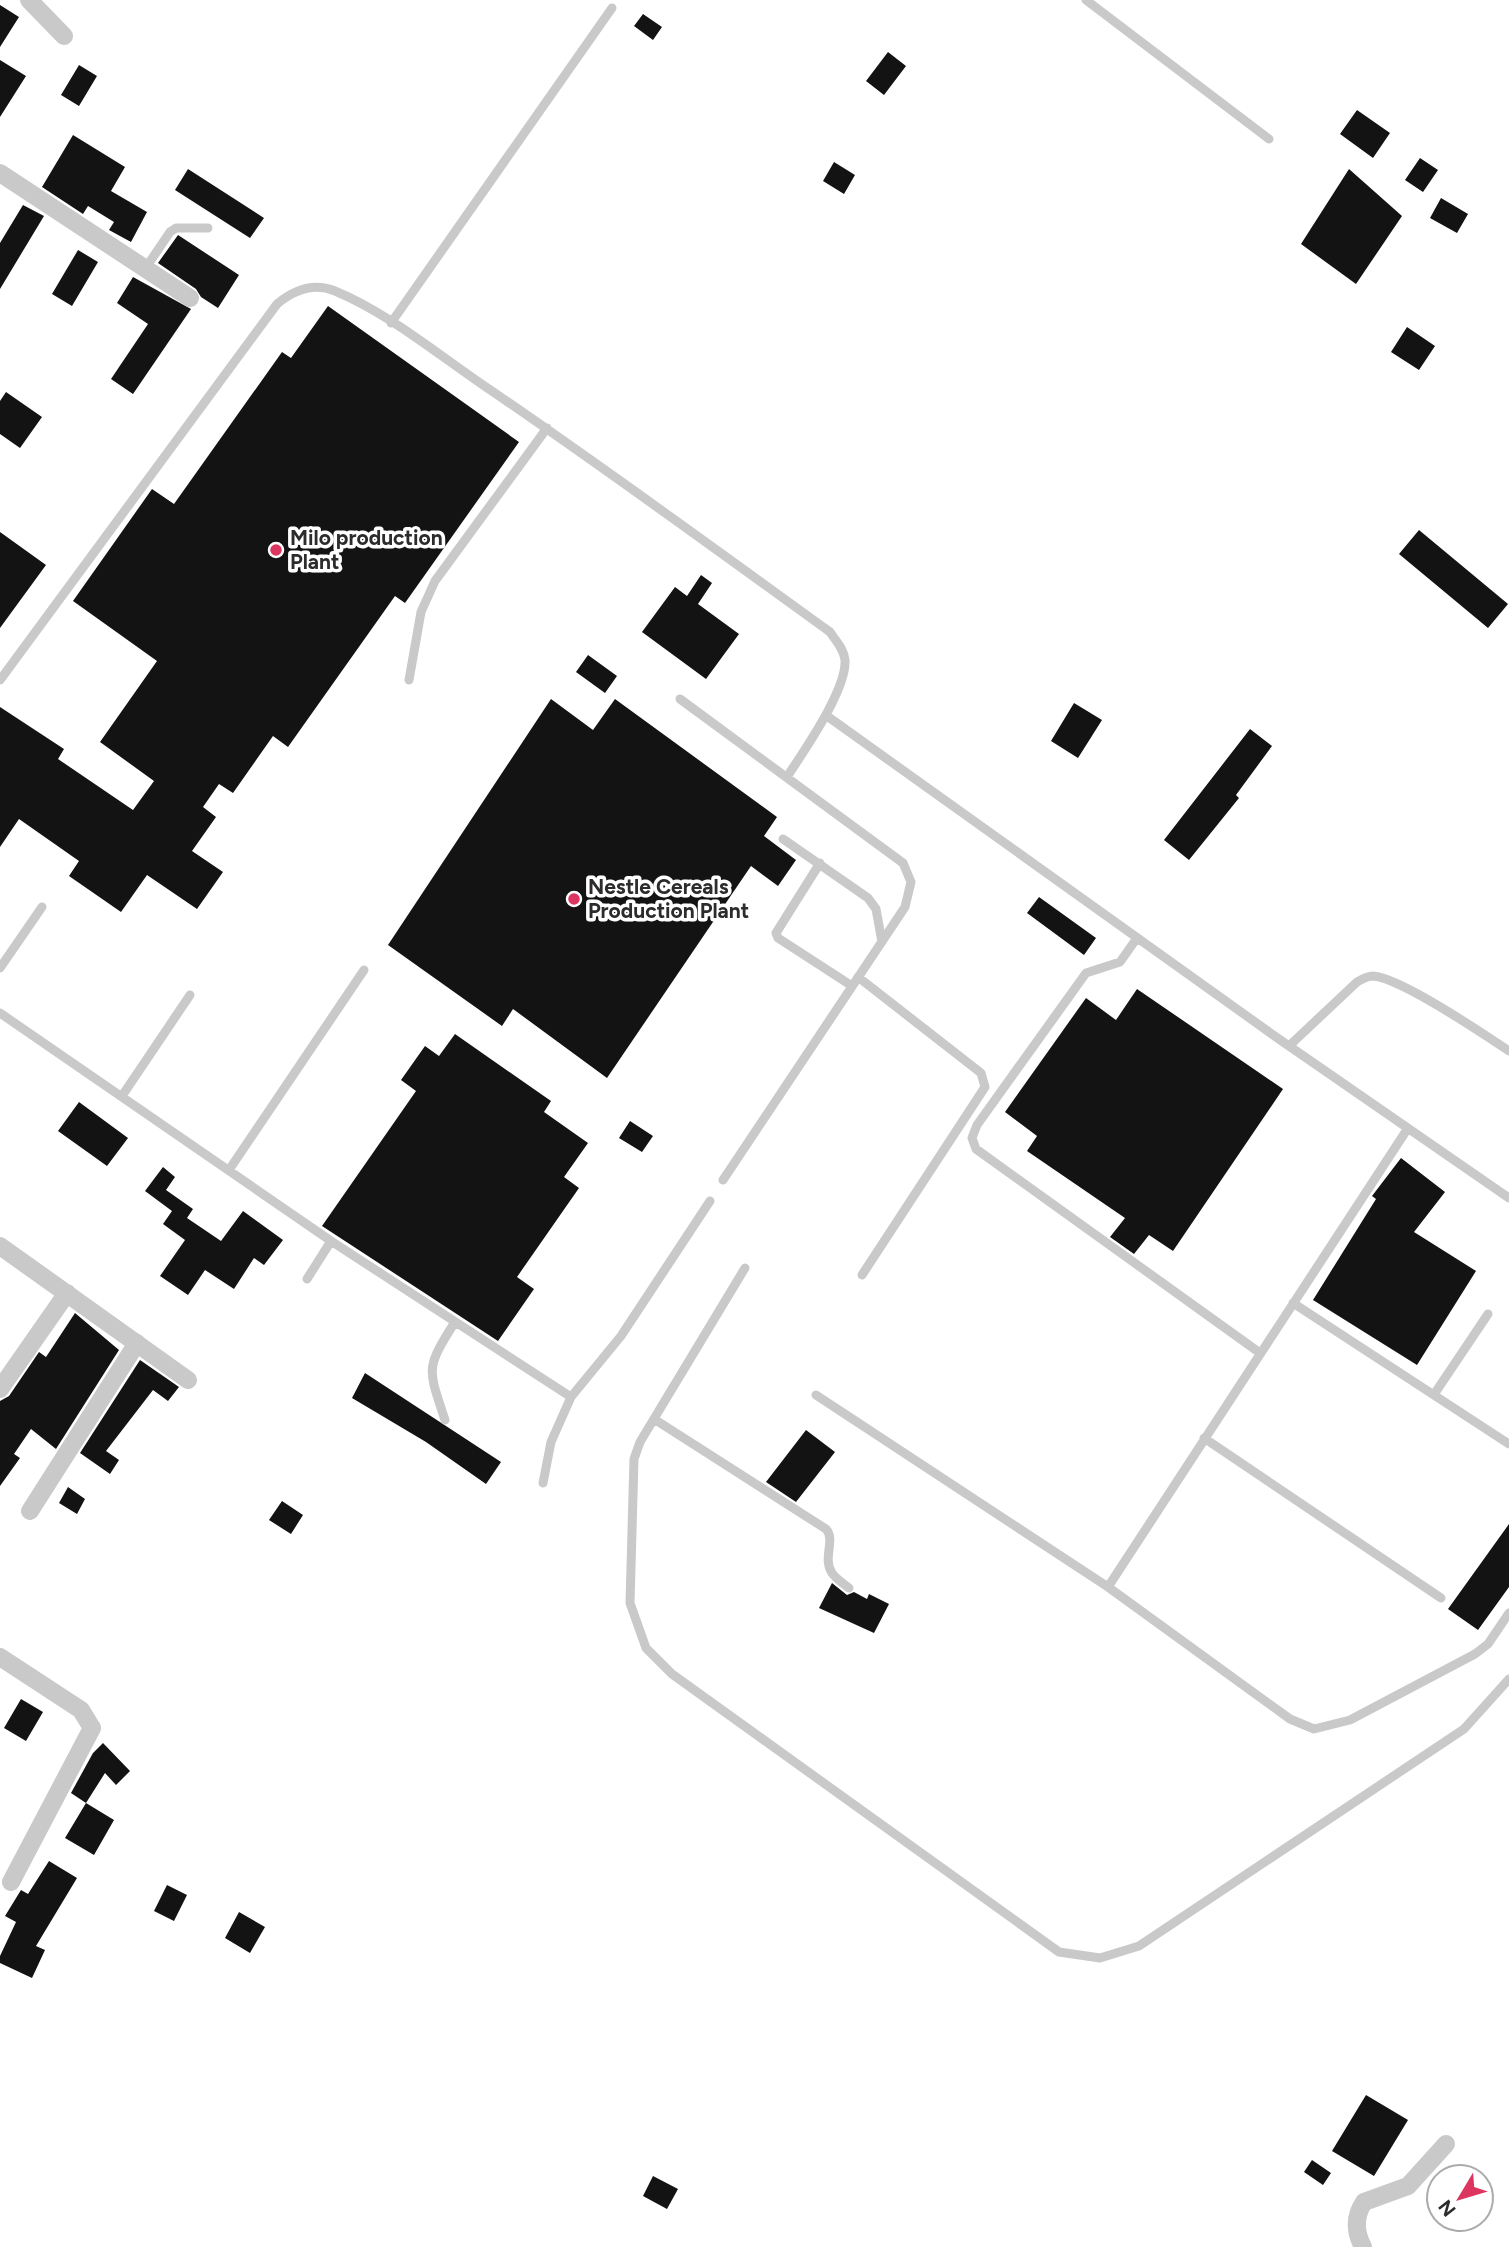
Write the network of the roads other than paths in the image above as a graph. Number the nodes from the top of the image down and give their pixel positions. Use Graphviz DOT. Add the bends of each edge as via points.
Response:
graph roads {
  1 [pos="29,0"];
  2 [pos="1086,0"];
  3 [pos="612,8"];
  4 [pos="64,36"];
  5 [pos="1269,139"];
  6 [pos="0,173"];
  7 [pos="208,228"];
  8 [pos="145,269"];
  9 [pos="190,298"];
  10 [pos="391,323"];
  11 [pos="547,428"];
  12 [pos="0,680"];
  13 [pos="409,680"];
  14 [pos="680,699"];
  15 [pos="827,716"];
  16 [pos="787,777"];
  17 [pos="783,839"];
  18 [pos="820,863"];
  19 [pos="41,907"];
  20 [pos="1137,938"];
  21 [pos="882,942"];
  22 [pos="0,968"];
  23 [pos="364,970"];
  24 [pos="855,982"];
  25 [pos="190,995"];
  26 [pos="0,1013"];
  27 [pos="1289,1046"];
  28 [pos="1509,1051"];
  29 [pos="122,1096"];
  30 [pos="1408,1128"];
  31 [pos="229,1170"];
  32 [pos="723,1180"];
  33 [pos="1509,1198"];
  34 [pos="710,1200"];
  35 [pos="331,1241"];
  36 [pos="0,1246"];
  37 [pos="745,1268"];
  38 [pos="862,1275"];
  39 [pos="307,1279"];
  40 [pos="67,1293"];
  41 [pos="1293,1303"];
  42 [pos="1488,1314"];
  43 [pos="454,1322"];
  44 [pos="137,1343"];
  45 [pos="1260,1353"];
  46 [pos="188,1380"];
  47 [pos="0,1389"];
  48 [pos="1435,1394"];
  49 [pos="816,1395"];
  50 [pos="571,1397"];
  51 [pos="654,1419"];
  52 [pos="445,1420"];
  53 [pos="1204,1438"];
  54 [pos="1509,1444"];
  55 [pos="543,1483"];
  56 [pos="30,1511"];
  57 [pos="1108,1587"];
  58 [pos="849,1588"];
  59 [pos="1441,1598"];
  60 [pos="1509,1613"];
  61 [pos="0,1657"];
  62 [pos="1509,1678"];
  63 [pos="11,1882"];
  64 [pos="1446,2144"];
  65 [pos="1363,2247"];
  1 -- 4 [label="street"];
  2 -- 5 [label="lane"];
  3 -- 10 [label="lane"];
  6 -- 8 [label="street"];
  7 -- 8 [label="lane" via="176,228"];
  8 -- 9 [label="street"];
  10 -- 11 [label="lane"];
  10 -- 12 [label="lane" via="334,290 293,291 277,304"];
  11 -- 13 [label="lane" via="435,581 421,612"];
  11 -- 15 [label="lane" via="830,632 843,651 845,664"];
  14 -- 16 [label="lane"];
  15 -- 16 [label="lane"];
  15 -- 20 [label="lane"];
  16 -- 21 [label="lane" via="903,863 911,882 905,907"];
  17 -- 18 [label="lane"];
  18 -- 21 [label="lane" via="869,898 876,909"];
  18 -- 24 [label="lane" via="776,933"];
  19 -- 22 [label="lane"];
  20 -- 27 [label="lane"];
  20 -- 45 [label="lane" via="1115,966 1086,973 972,1138 976,1149"];
  21 -- 24 [label="lane"];
  23 -- 31 [label="lane"];
  24 -- 32 [label="lane"];
  24 -- 38 [label="lane" via="981,1073 985,1087"];
  25 -- 29 [label="lane"];
  26 -- 29 [label="lane"];
  27 -- 28 [label="lane" via="1357,982 1370,976 1386,979 1457,1016"];
  27 -- 30 [label="lane"];
  29 -- 31 [label="lane"];
  30 -- 33 [label="lane"];
  30 -- 41 [label="lane"];
  31 -- 35 [label="lane"];
  34 -- 50 [label="lane" via="621,1336"];
  35 -- 39 [label="lane"];
  35 -- 43 [label="lane"];
  36 -- 40 [label="street"];
  37 -- 51 [label="lane"];
  40 -- 44 [label="street"];
  40 -- 47 [label="street"];
  41 -- 45 [label="lane"];
  41 -- 48 [label="lane"];
  42 -- 48 [label="lane"];
  43 -- 50 [label="lane"];
  43 -- 52 [label="lane" via="430,1369"];
  44 -- 46 [label="street"];
  44 -- 56 [label="street"];
  45 -- 53 [label="lane"];
  48 -- 54 [label="lane"];
  49 -- 57 [label="lane"];
  50 -- 55 [label="lane" via="551,1442"];
  51 -- 58 [label="lane" via="826,1529 831,1538 827,1562 832,1574"];
  51 -- 62 [label="lane" via="640,1442 632,1477 630,1603 646,1648 673,1674 1059,1952 1100,1958 1139,1946 1464,1729"];
  53 -- 57 [label="lane"];
  53 -- 59 [label="lane"];
  57 -- 60 [label="lane" via="1290,1719 1314,1729 1350,1720 1475,1654 1488,1644"];
  61 -- 63 [label="street" via="81,1710 92,1728"];
  64 -- 65 [label="street" via="1408,2186 1364,2202 1356,2217"];
}
